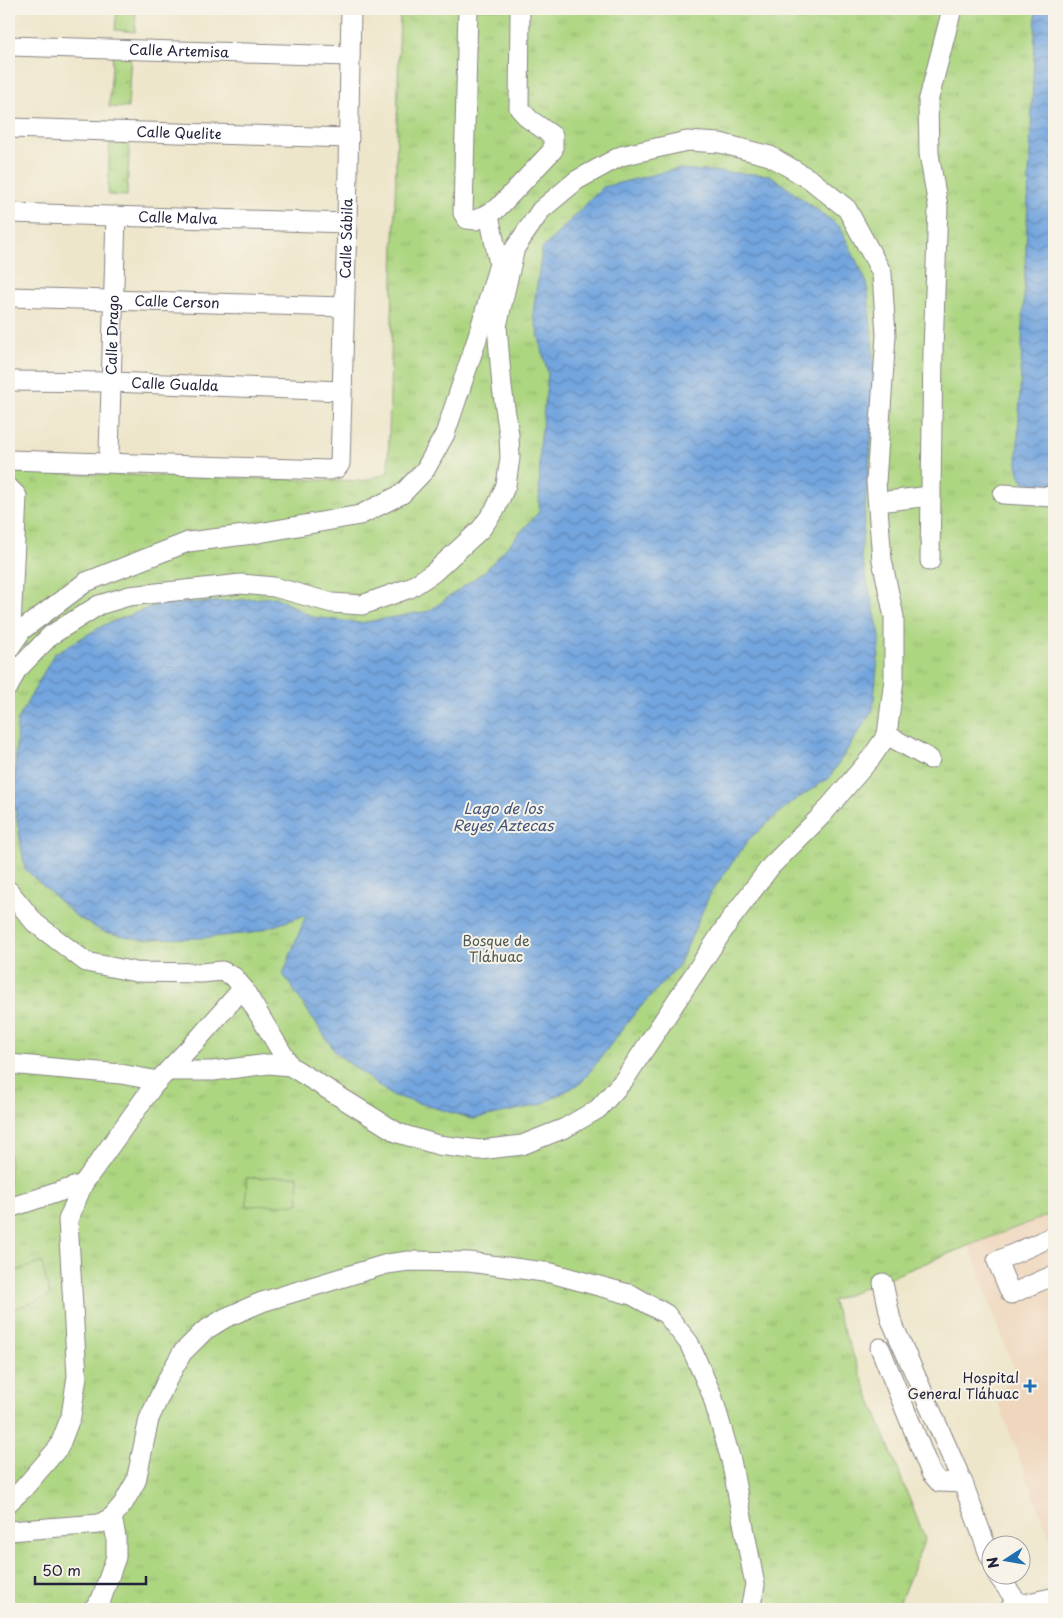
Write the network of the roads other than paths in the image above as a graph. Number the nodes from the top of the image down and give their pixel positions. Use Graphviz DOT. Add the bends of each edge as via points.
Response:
graph roads {
  1 [pos="351,9"];
  2 [pos="468,9"];
  3 [pos="520,9"];
  4 [pos="952,9"];
  5 [pos="9,46"];
  6 [pos="350,56"];
  7 [pos="9,128"];
  8 [pos="349,138"];
  9 [pos="9,213"];
  10 [pos="488,215"];
  11 [pos="116,216"];
  12 [pos="347,223"];
  13 [pos="515,248"];
  14 [pos="499,264"];
  15 [pos="9,297"];
  16 [pos="113,300"];
  17 [pos="344,307"];
  18 [pos="9,381"];
  19 [pos="112,382"];
  20 [pos="342,391"];
  21 [pos="108,454"];
  22 [pos="9,460"];
  23 [pos="9,488"];
  24 [pos="1004,494"];
  25 [pos="930,496"];
  26 [pos="1054,497"];
  27 [pos="878,502"];
  28 [pos="930,561"];
  29 [pos="9,631"];
  30 [pos="9,649"];
  31 [pos="11,675"];
  32 [pos="887,735"];
  33 [pos="930,760"];
  34 [pos="9,891"];
  35 [pos="243,988"];
  36 [pos="9,1064"];
  37 [pos="290,1066"];
  38 [pos="163,1076"];
  39 [pos="83,1184"];
  40 [pos="9,1208"];
  41 [pos="1054,1236"];
  42 [pos="1054,1275"];
  43 [pos="883,1283"];
  44 [pos="880,1348"];
  45 [pos="963,1482"];
  46 [pos="9,1502"];
  47 [pos="112,1518"];
  48 [pos="9,1531"];
  49 [pos="982,1536"];
  50 [pos="1004,1586"];
  51 [pos="1054,1600"];
  52 [pos="100,1606"];
  53 [pos="1017,1608"];
  54 [pos="750,1609"];
  1 -- 6 [label="street, Calle Sábila"];
  2 -- 10 [label="street" via="463,213 467,219 476,220"];
  3 -- 10 [label="street" via="518,108 553,136 553,150"];
  4 -- 25 [label="street" via="928,102 929,154 938,206"];
  5 -- 6 [label="street, Calle Artemisa"];
  6 -- 8 [label="street, Calle Sábila"];
  7 -- 8 [label="street, Calle Quelite"];
  8 -- 12 [label="street, Calle Sábila"];
  9 -- 11 [label="street, Calle Malva"];
  10 -- 14 [label="street"];
  11 -- 12 [label="street, Calle Malva"];
  11 -- 16 [label="street, Calle Drago"];
  12 -- 17 [label="street, Calle Sábila"];
  13 -- 14 [label="street"];
  13 -- 27 [label="street" via="541,210 578,180 622,156 687,141 720,143 770,156 811,180 847,209 882,273 886,335 876,482"];
  13 -- 31 [label="street" via="498,326 510,450 506,485 496,508 481,529 433,574 410,588 362,605 332,603 274,587 241,584 129,596 99,605 51,635"];
  14 -- 30 [label="street" via="444,434 425,470 402,494 360,515 188,542 94,578 22,630"];
  15 -- 16 [label="street, Calle Cerson"];
  16 -- 17 [label="street, Calle Cerson"];
  16 -- 19 [label="street, Calle Drago"];
  17 -- 20 [label="street, Calle Sábila"];
  18 -- 19 [label="street, Calle Gualda"];
  19 -- 20 [label="street, Calle Gualda"];
  19 -- 21 [label="street, Calle Drago"];
  20 -- 22 [label="street, Calle Sábila" via="340,464 329,470"];
  23 -- 29 [label="street" via="17,496"];
  24 -- 26 [label="street"];
  25 -- 27 [label="street"];
  25 -- 28 [label="street"];
  27 -- 32 [label="street" via="882,560 894,617 894,679"];
  32 -- 33 [label="street"];
  32 -- 37 [label="street" via="872,758 822,815 771,866 730,920 624,1080 598,1109 565,1128 522,1145 480,1150 438,1145 398,1133"];
  34 -- 35 [label="street" via="36,923 86,962 136,972 222,971 234,977"];
  35 -- 37 [label="street"];
  35 -- 38 [label="street"];
  36 -- 38 [label="street"];
  37 -- 38 [label="street" via="269,1064"];
  38 -- 39 [label="street"];
  39 -- 40 [label="street"];
  39 -- 46 [label="street" via="68,1220 77,1376 70,1416 59,1447"];
  41 -- 42 [label="street" via="997,1261 1011,1294"];
  43 -- 45 [label="street" via="891,1320"];
  44 -- 45 [label="street" via="931,1473 939,1482"];
  45 -- 49 [label="street"];
  47 -- 48 [label="street" via="99,1524"];
  47 -- 52 [label="street" via="116,1557"];
  47 -- 54 [label="street" via="136,1481 149,1419 182,1353 204,1331 225,1318 262,1302 387,1264 408,1261 469,1262 551,1273 632,1295 666,1314 689,1343 712,1395 732,1460 755,1585"];
  50 -- 53 [label="street"];
  51 -- 53 [label="main road"];
}
